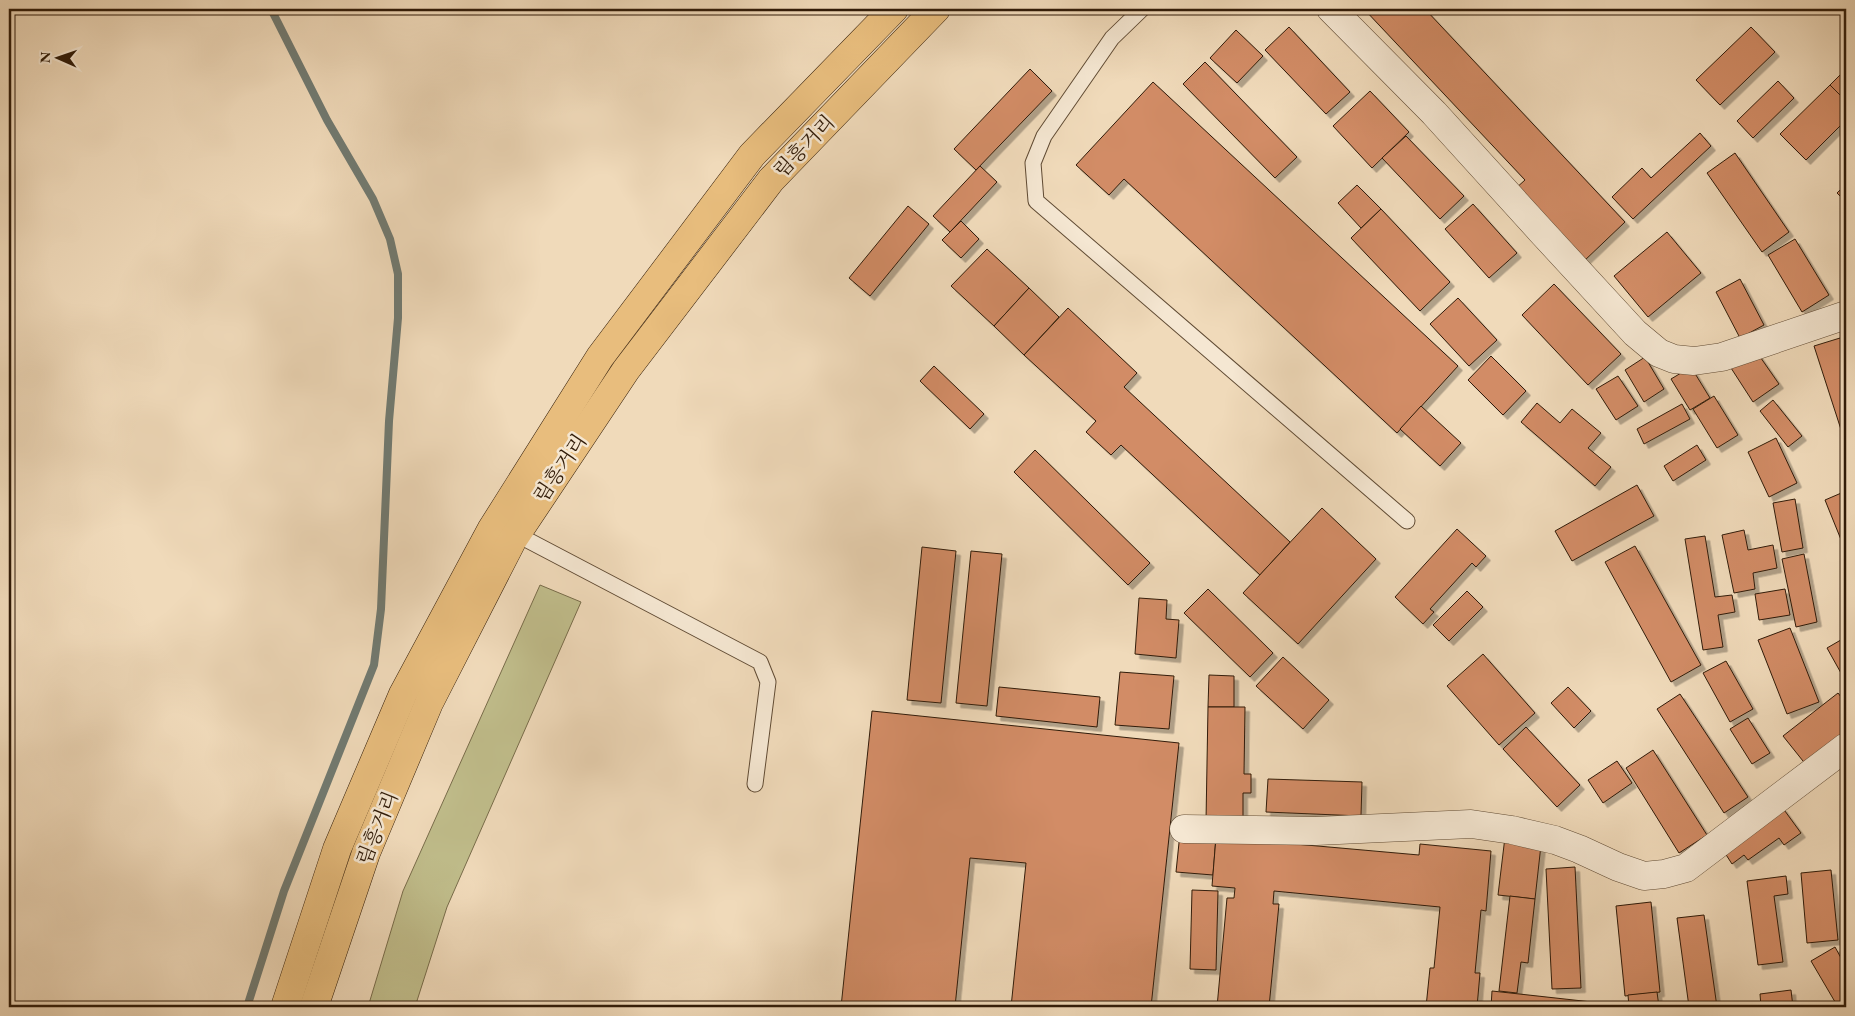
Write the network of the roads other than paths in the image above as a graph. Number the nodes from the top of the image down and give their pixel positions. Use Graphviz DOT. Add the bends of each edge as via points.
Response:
graph roads {
  1 [pos="894,9"];
  2 [pos="936,9"];
  3 [pos="1142,9"];
  4 [pos="1331,9"];
  5 [pos="1846,315"];
  6 [pos="1406,522"];
  7 [pos="516,534"];
  8 [pos="1846,748"];
  9 [pos="755,784"];
  10 [pos="1184,829"];
  11 [pos="285,1007"];
  12 [pos="314,1007"];
  1 -- 11 [label="main road, 림흥거리" via="752,155 600,357 491,530 399,703 337,849"];
  2 -- 7 [label="main road, 림흥거리" via="771,180 626,370"];
  3 -- 6 [label="lane" via="1112,38 1044,136 1033,163 1036,200"];
  4 -- 5 [label="street" via="1434,113 1636,333 1659,353 1674,359 1722,357"];
  7 -- 9 [label="lane" via="760,662 768,682"];
  7 -- 12 [label="main road, 림흥거리" via="429,703 366,853"];
  8 -- 10 [label="street" via="1686,868 1664,874 1644,876 1555,840 1471,824 1316,831"];
}
